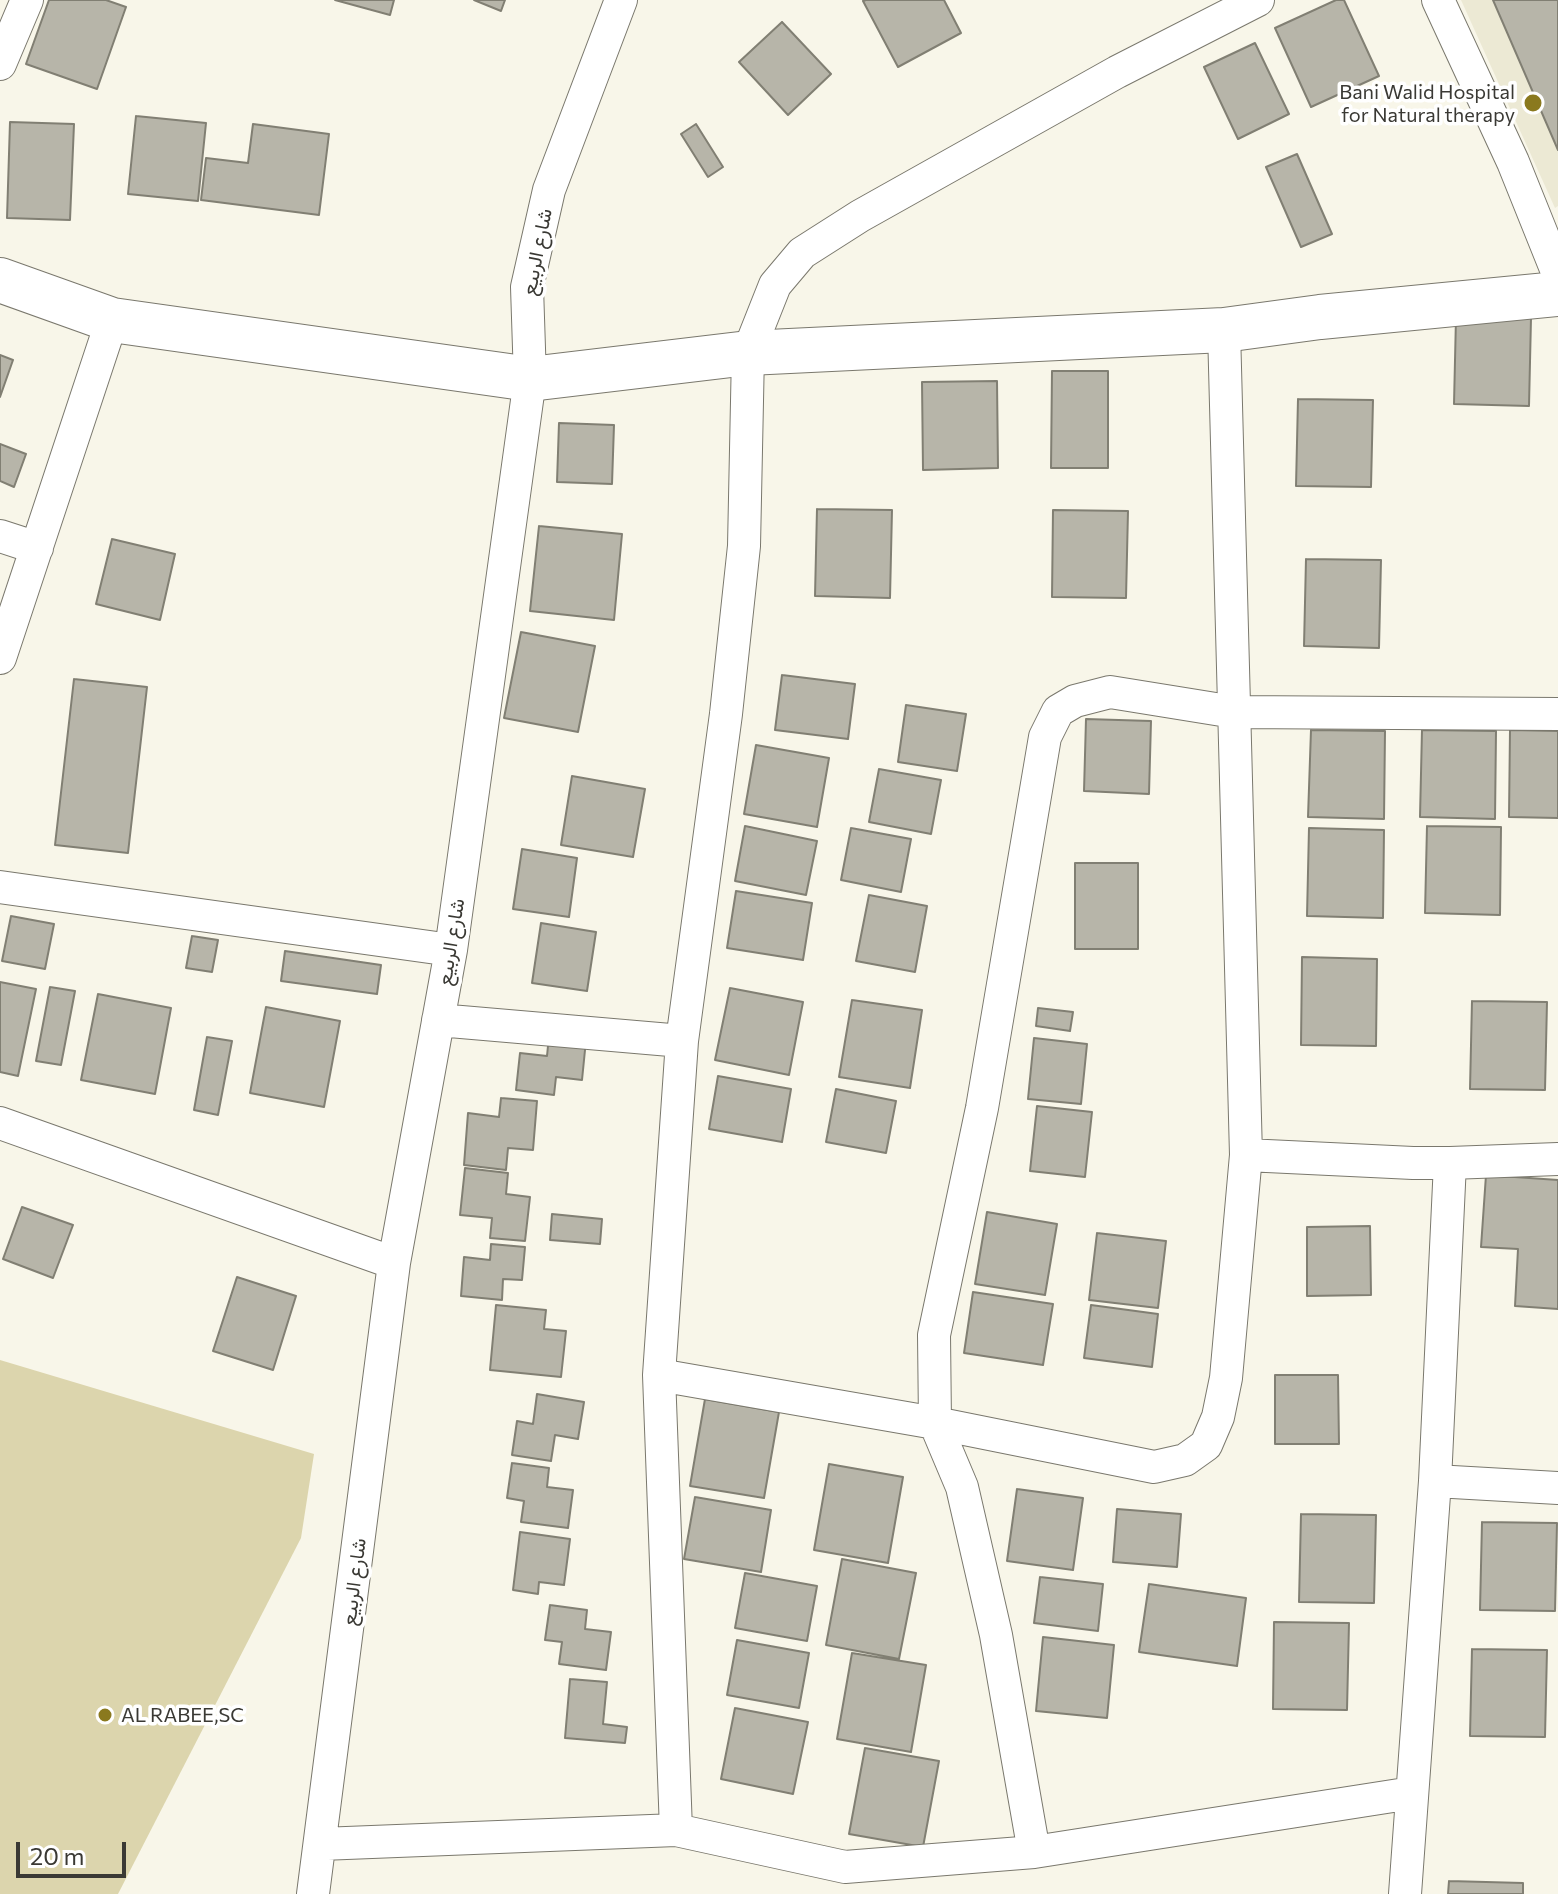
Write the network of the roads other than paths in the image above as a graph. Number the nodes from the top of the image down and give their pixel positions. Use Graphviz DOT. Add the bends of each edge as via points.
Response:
graph roads {
  1 [pos="27,0"];
  2 [pos="621,0"];
  3 [pos="1258,0"];
  4 [pos="1438,0"];
  5 [pos="0,64"];
  6 [pos="1558,274"];
  7 [pos="0,280"];
  8 [pos="1558,294"];
  9 [pos="112,320"];
  10 [pos="1224,330"];
  11 [pos="748,353"];
  12 [pos="530,379"];
  13 [pos="0,536"];
  14 [pos="37,548"];
  15 [pos="0,658"];
  16 [pos="1234,712"];
  17 [pos="1558,714"];
  18 [pos="0,887"];
  19 [pos="451,950"];
  20 [pos="438,1020"];
  21 [pos="682,1041"];
  22 [pos="0,1123"];
  23 [pos="1246,1155"];
  24 [pos="1558,1159"];
  25 [pos="1450,1163"];
  26 [pos="394,1263"];
  27 [pos="659,1375"];
  28 [pos="935,1423"];
  29 [pos="1435,1481"];
  30 [pos="1558,1488"];
  31 [pos="1412,1793"];
  32 [pos="676,1830"];
  33 [pos="321,1844"];
  34 [pos="1034,1852"];
  35 [pos="313,1894"];
  36 [pos="1405,1894"];
  1 -- 5 [label="street"];
  2 -- 12 [label="street, شارع الربيع" via="549,190 527,287"];
  3 -- 11 [label="street" via="1104,80 802,253 775,285"];
  4 -- 6 [label="street"];
  7 -- 9 [label="main road"];
  8 -- 10 [label="main road"];
  9 -- 12 [label="main road"];
  9 -- 14 [label="street"];
  10 -- 11 [label="main road"];
  10 -- 16 [label="street"];
  11 -- 12 [label="main road"];
  11 -- 21 [label="street" via="744,546"];
  12 -- 19 [label="street, شارع الربيع"];
  13 -- 14 [label="street"];
  14 -- 15 [label="street"];
  16 -- 17 [label="street"];
  16 -- 23 [label="street"];
  16 -- 28 [label="street" via="1110,692 1058,711 1045,737 982,1108 934,1335"];
  18 -- 19 [label="street"];
  19 -- 20 [label="street, شارع الربيع"];
  20 -- 21 [label="street"];
  20 -- 26 [label="street, شارع الربيع"];
  21 -- 27 [label="street"];
  22 -- 26 [label="street"];
  23 -- 25 [label="street"];
  23 -- 28 [label="street" via="1226,1378 1206,1445 1185,1460 1154,1467"];
  24 -- 25 [label="street"];
  25 -- 29 [label="street"];
  26 -- 33 [label="street, شارع الربيع"];
  27 -- 28 [label="street"];
  27 -- 32 [label="street"];
  28 -- 34 [label="street" via="962,1487 996,1635"];
  29 -- 30 [label="street"];
  29 -- 31 [label="street"];
  31 -- 34 [label="street"];
  31 -- 36 [label="street"];
  32 -- 33 [label="street"];
  32 -- 34 [label="street" via="845,1867"];
  33 -- 35 [label="street, شارع الربيع"];
}
